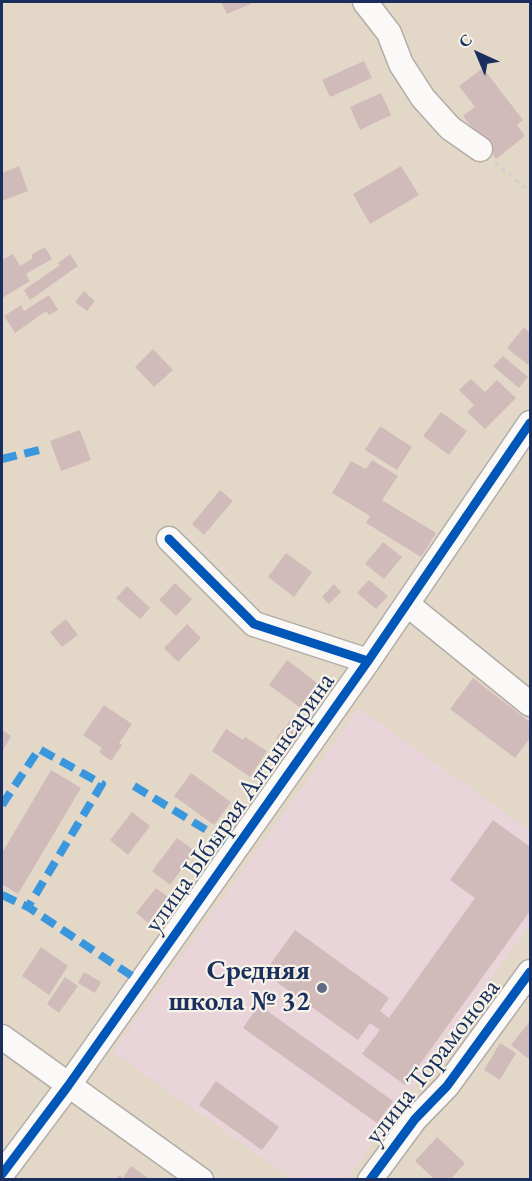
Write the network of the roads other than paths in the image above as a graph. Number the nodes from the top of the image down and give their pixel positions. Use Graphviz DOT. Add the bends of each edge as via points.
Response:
graph roads {
  1 [pos="365,2"];
  2 [pos="480,149"];
  3 [pos="531,423"];
  4 [pos="169,538"];
  5 [pos="407,604"];
  6 [pos="368,661"];
  7 [pos="531,705"];
  8 [pos="531,972"];
  9 [pos="2,1037"];
  10 [pos="68,1086"];
  11 [pos="2,1174"];
  12 [pos="201,1179"];
  13 [pos="370,1179"];
  1 -- 2 [label="street" via="388,33 401,64 423,98 450,128"];
  3 -- 5 [label="street, улица Ыбырая Алтынсарина"];
  4 -- 6 [label="street" via="254,624"];
  5 -- 6 [label="street, улица Ыбырая Алтынсарина"];
  5 -- 7 [label="street"];
  6 -- 10 [label="street, улица Ыбырая Алтынсарина"];
  8 -- 13 [label="street, улица Торамонова" via="447,1086 415,1119"];
  9 -- 10 [label="street"];
  10 -- 11 [label="street, улица Ыбырая Алтынсарина"];
  10 -- 12 [label="street"];
}
